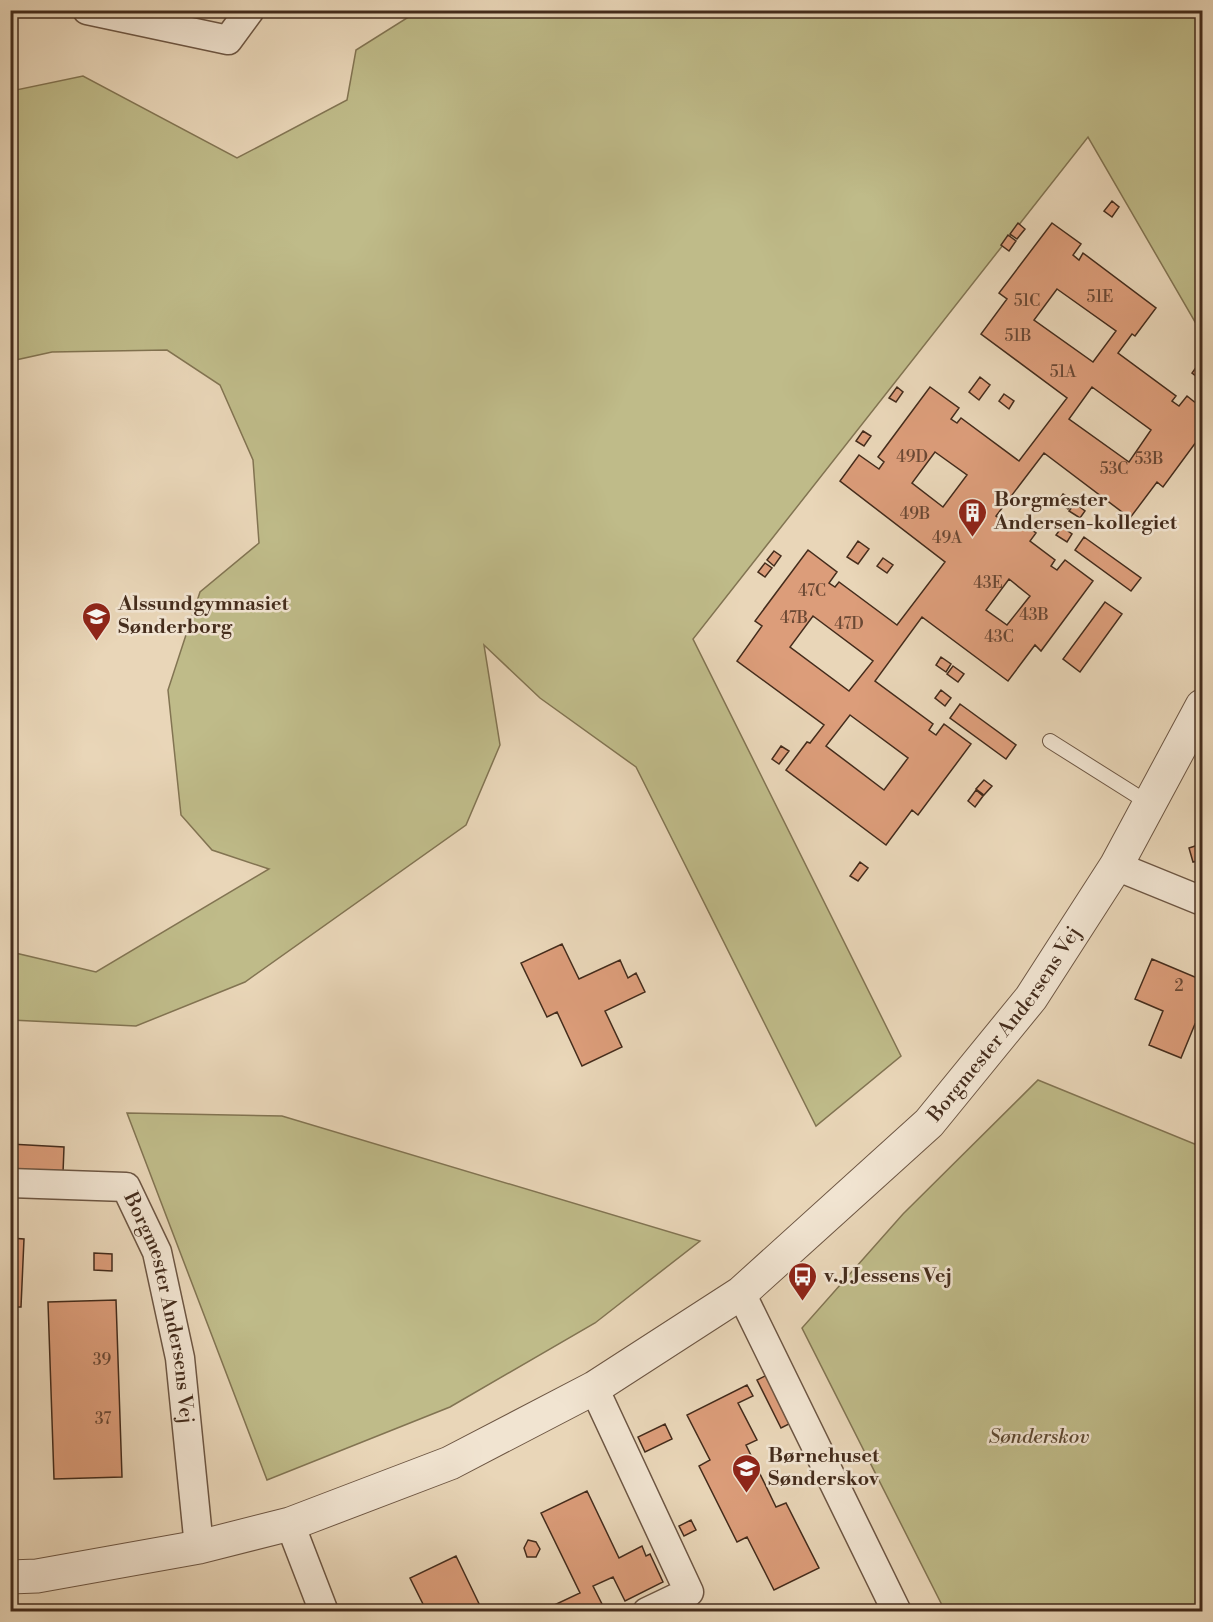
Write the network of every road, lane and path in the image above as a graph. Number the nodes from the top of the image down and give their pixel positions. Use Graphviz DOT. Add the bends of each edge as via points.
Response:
graph roads {
  1 [pos="87,10"];
  2 [pos="250,10"];
  3 [pos="1203,706"];
  4 [pos="1050,741"];
  5 [pos="1150,804"];
  6 [pos="1116,866"];
  7 [pos="1203,901"];
  8 [pos="10,1183"];
  9 [pos="741,1293"];
  10 [pos="594,1388"];
  11 [pos="290,1524"];
  12 [pos="199,1547"];
  13 [pos="10,1577"];
  14 [pos="324,1611"];
  15 [pos="647,1611"];
  16 [pos="897,1611"];
  1 -- 2 [label="street" via="228,40"];
  3 -- 5 [label="street, Borgmester Andersens Vej"];
  4 -- 5 [label="lane"];
  5 -- 6 [label="street, Borgmester Andersens Vej"];
  6 -- 7 [label="street"];
  6 -- 9 [label="street, Borgmester Andersens Vej" via="1031,998 929,1123"];
  8 -- 12 [label="street, Borgmester Andersens Vej" via="126,1186 157,1252 180,1358"];
  9 -- 10 [label="street, Borgmester Andersens Vej"];
  9 -- 16 [label="street"];
  10 -- 11 [label="street, Borgmester Andersens Vej" via="450,1462"];
  10 -- 15 [label="street" via="688,1592"];
  11 -- 12 [label="street, Borgmester Andersens Vej"];
  11 -- 14 [label="street"];
  12 -- 13 [label="street, Borgmester Andersens Vej" via="37,1576"];
}
